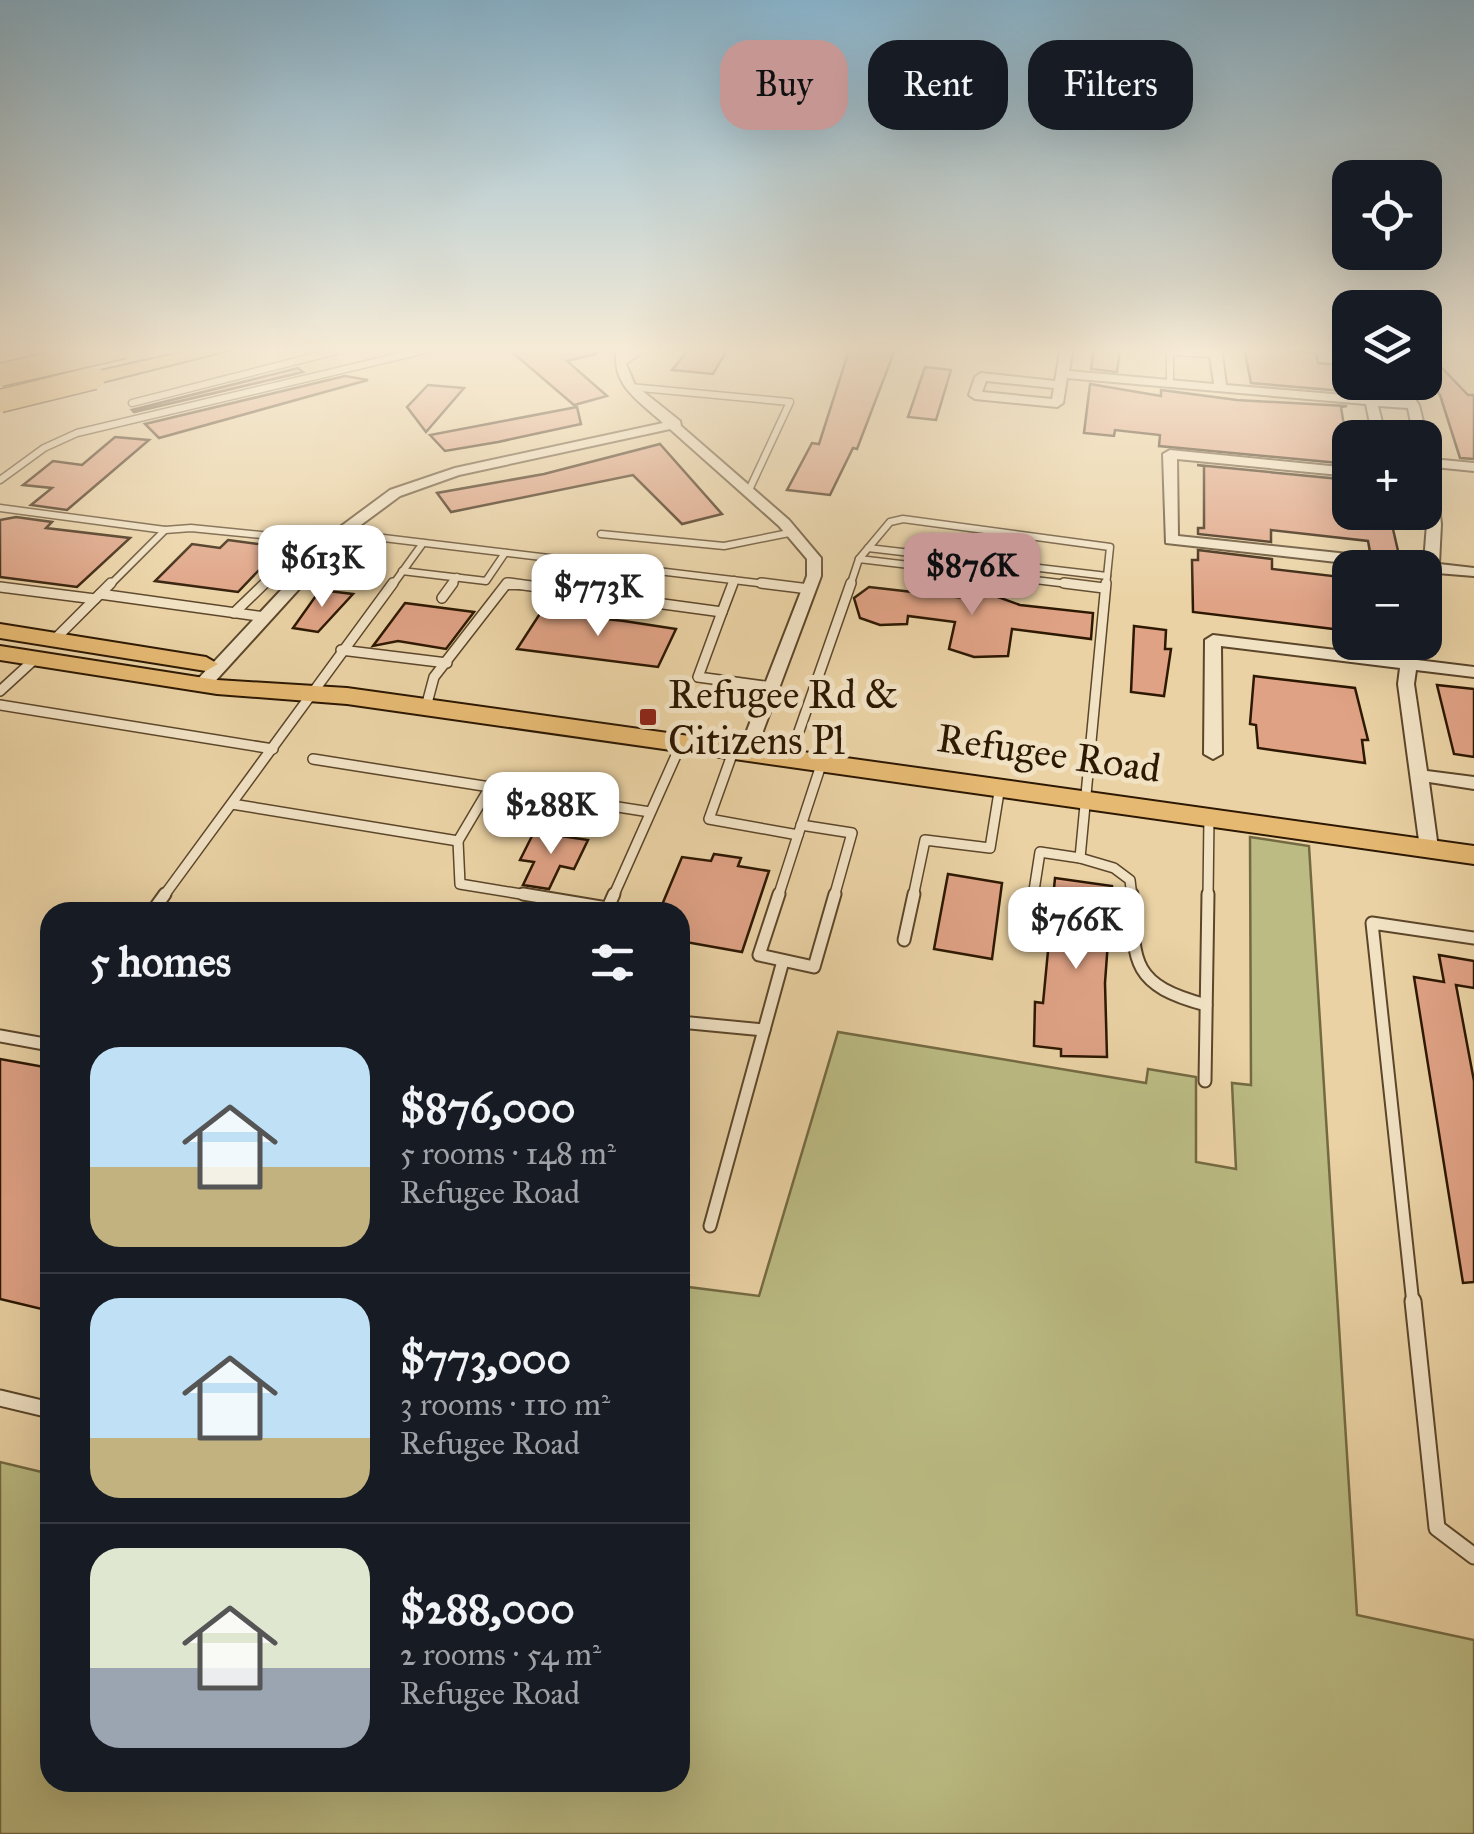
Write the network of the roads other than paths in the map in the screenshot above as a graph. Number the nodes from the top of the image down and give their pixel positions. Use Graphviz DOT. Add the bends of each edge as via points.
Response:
graph roads {
  1 [pos="83,433"];
  2 [pos="638,433"];
  3 [pos="685,433"];
  4 [pos="776,433"];
  5 [pos="1442,461"];
  6 [pos="1474,466"];
  7 [pos="1332,470"];
  8 [pos="0,480"];
  9 [pos="749,490"];
  10 [pos="0,508"];
  11 [pos="165,530"];
  12 [pos="342,532"];
  13 [pos="794,532"];
  14 [pos="601,534"];
  15 [pos="423,542"];
  16 [pos="868,548"];
  17 [pos="299,550"];
  18 [pos="505,553"];
  19 [pos="320,556"];
  20 [pos="1332,557"];
  21 [pos="859,559"];
  22 [pos="1442,569"];
  23 [pos="402,571"];
  24 [pos="1474,572"];
  25 [pos="1108,576"];
  26 [pos="457,577"];
  27 [pos="734,580"];
  28 [pos="486,581"];
  29 [pos="507,584"];
  30 [pos="0,587"];
  31 [pos="1104,588"];
  32 [pos="808,589"];
  33 [pos="97,597"];
  34 [pos="442,598"];
  35 [pos="722,612"];
  36 [pos="234,613"];
  37 [pos="264,617"];
  38 [pos="0,631"];
  39 [pos="56,638"];
  40 [pos="341,650"];
  41 [pos="0,653"];
  42 [pos="36,658"];
  43 [pos="1408,660"];
  44 [pos="447,663"];
  45 [pos="1407,664"];
  46 [pos="1474,672"];
  47 [pos="212,675"];
  48 [pos="772,687"];
  49 [pos="0,691"];
  50 [pos="315,692"];
  51 [pos="0,705"];
  52 [pos="426,707"];
  53 [pos="682,742"];
  54 [pos="272,749"];
  55 [pos="741,750"];
  56 [pos="1214,754"];
  57 [pos="790,757"];
  58 [pos="314,759"];
  59 [pos="822,762"];
  60 [pos="1419,776"];
  61 [pos="1474,783"];
  62 [pos="1000,786"];
  63 [pos="490,788"];
  64 [pos="1083,798"];
  65 [pos="232,804"];
  66 [pos="650,812"];
  67 [pos="1209,816"];
  68 [pos="799,830"];
  69 [pos="458,841"];
  70 [pos="1429,848"];
  71 [pos="1474,854"];
  72 [pos="1080,858"];
  73 [pos="159,902"];
  74 [pos="561,902"];
  75 [pos="610,902"];
  76 [pos="1028,931"];
  77 [pos="1474,938"];
  78 [pos="904,940"];
  79 [pos="783,962"];
  80 [pos="1206,1005"];
  81 [pos="690,1023"];
  82 [pos="764,1030"];
  83 [pos="0,1036"];
  84 [pos="40,1043"];
  85 [pos="1205,1081"];
  86 [pos="710,1226"];
  87 [pos="0,1398"];
  88 [pos="40,1408"];
  89 [pos="1474,1556"];
  1 -- 8 [label="lane" via="44,448"];
  2 -- 12 [label="street" via="417,482"];
  3 -- 9 [label="street"];
  4 -- 9 [label="lane"];
  5 -- 6 [label="street"];
  7 -- 20 [label="street" via="1170,454 1171,540"];
  9 -- 13 [label="street"];
  10 -- 11 [label="lane"];
  11 -- 17 [label="lane" via="291,538"];
  11 -- 33 [label="lane"];
  12 -- 15 [label="lane"];
  12 -- 19 [label="street"];
  13 -- 14 [label="lane" via="724,546"];
  13 -- 32 [label="street" via="814,558"];
  15 -- 18 [label="lane"];
  15 -- 23 [label="lane"];
  16 -- 21 [label="lane"];
  16 -- 25 [label="lane"];
  16 -- 25 [label="lane" via="895,519 923,521 1100,542 1110,546"];
  17 -- 19 [label="lane"];
  17 -- 36 [label="lane"];
  18 -- 27 [label="lane"];
  18 -- 28 [label="lane"];
  19 -- 37 [label="street"];
  21 -- 31 [label="lane"];
  21 -- 57 [label="lane"];
  22 -- 24 [label="street"];
  23 -- 26 [label="lane"];
  23 -- 40 [label="lane"];
  25 -- 31 [label="lane"];
  26 -- 28 [label="lane"];
  26 -- 34 [label="lane"];
  27 -- 32 [label="lane"];
  27 -- 35 [label="lane"];
  28 -- 29 [label="lane"];
  29 -- 35 [label="lane"];
  29 -- 44 [label="lane"];
  30 -- 33 [label="lane"];
  31 -- 64 [label="lane"];
  32 -- 48 [label="street"];
  33 -- 36 [label="lane"];
  33 -- 39 [label="lane"];
  35 -- 48 [label="lane" via="698,677"];
  36 -- 37 [label="lane"];
  37 -- 47 [label="street"];
  38 -- 39 [label="main road, Refugee Road"];
  39 -- 47 [label="main road, Refugee Road"];
  40 -- 44 [label="lane"];
  40 -- 50 [label="lane"];
  41 -- 42 [label="main road, Refugee Road"];
  42 -- 47 [label="main road, Refugee Road"];
  42 -- 49 [label="lane"];
  43 -- 45 [label="street"];
  44 -- 52 [label="lane" via="434,677"];
  45 -- 46 [label="street"];
  45 -- 56 [label="street" via="1213,640"];
  45 -- 60 [label="street"];
  47 -- 50 [label="main road, Refugee Road"];
  48 -- 55 [label="street"];
  50 -- 52 [label="main road, Refugee Road"];
  50 -- 54 [label="lane"];
  51 -- 54 [label="lane"];
  52 -- 53 [label="main road, Refugee Road"];
  53 -- 55 [label="main road, Refugee Road"];
  53 -- 66 [label="lane"];
  54 -- 65 [label="lane"];
  55 -- 57 [label="main road, Refugee Road"];
  55 -- 68 [label="lane" via="709,819"];
  57 -- 59 [label="main road, Refugee Road"];
  58 -- 63 [label="lane"];
  59 -- 62 [label="main road, Refugee Road"];
  59 -- 68 [label="lane"];
  60 -- 61 [label="street"];
  60 -- 70 [label="street"];
  62 -- 64 [label="main road, Refugee Road"];
  62 -- 78 [label="lane" via="990,848 925,840"];
  63 -- 66 [label="lane"];
  63 -- 69 [label="lane"];
  64 -- 67 [label="main road, Refugee Road"];
  64 -- 72 [label="lane"];
  65 -- 69 [label="lane"];
  65 -- 73 [label="lane"];
  66 -- 75 [label="lane"];
  67 -- 70 [label="main road, Refugee Road"];
  67 -- 80 [label="lane"];
  68 -- 79 [label="lane" via="759,956"];
  68 -- 79 [label="lane" via="852,833 814,968"];
  69 -- 74 [label="lane" via="460,884"];
  70 -- 71 [label="main road, Refugee Road"];
  72 -- 76 [label="lane" via="1040,852"];
  72 -- 80 [label="lane" via="1130,880 1131,955 1146,980 1169,996"];
  77 -- 89 [label="lane" via="1372,923 1437,1528"];
  79 -- 82 [label="lane"];
  80 -- 85 [label="lane"];
  81 -- 82 [label="lane"];
  82 -- 86 [label="lane"];
  83 -- 84 [label="lane"];
  87 -- 88 [label="lane"];
}
